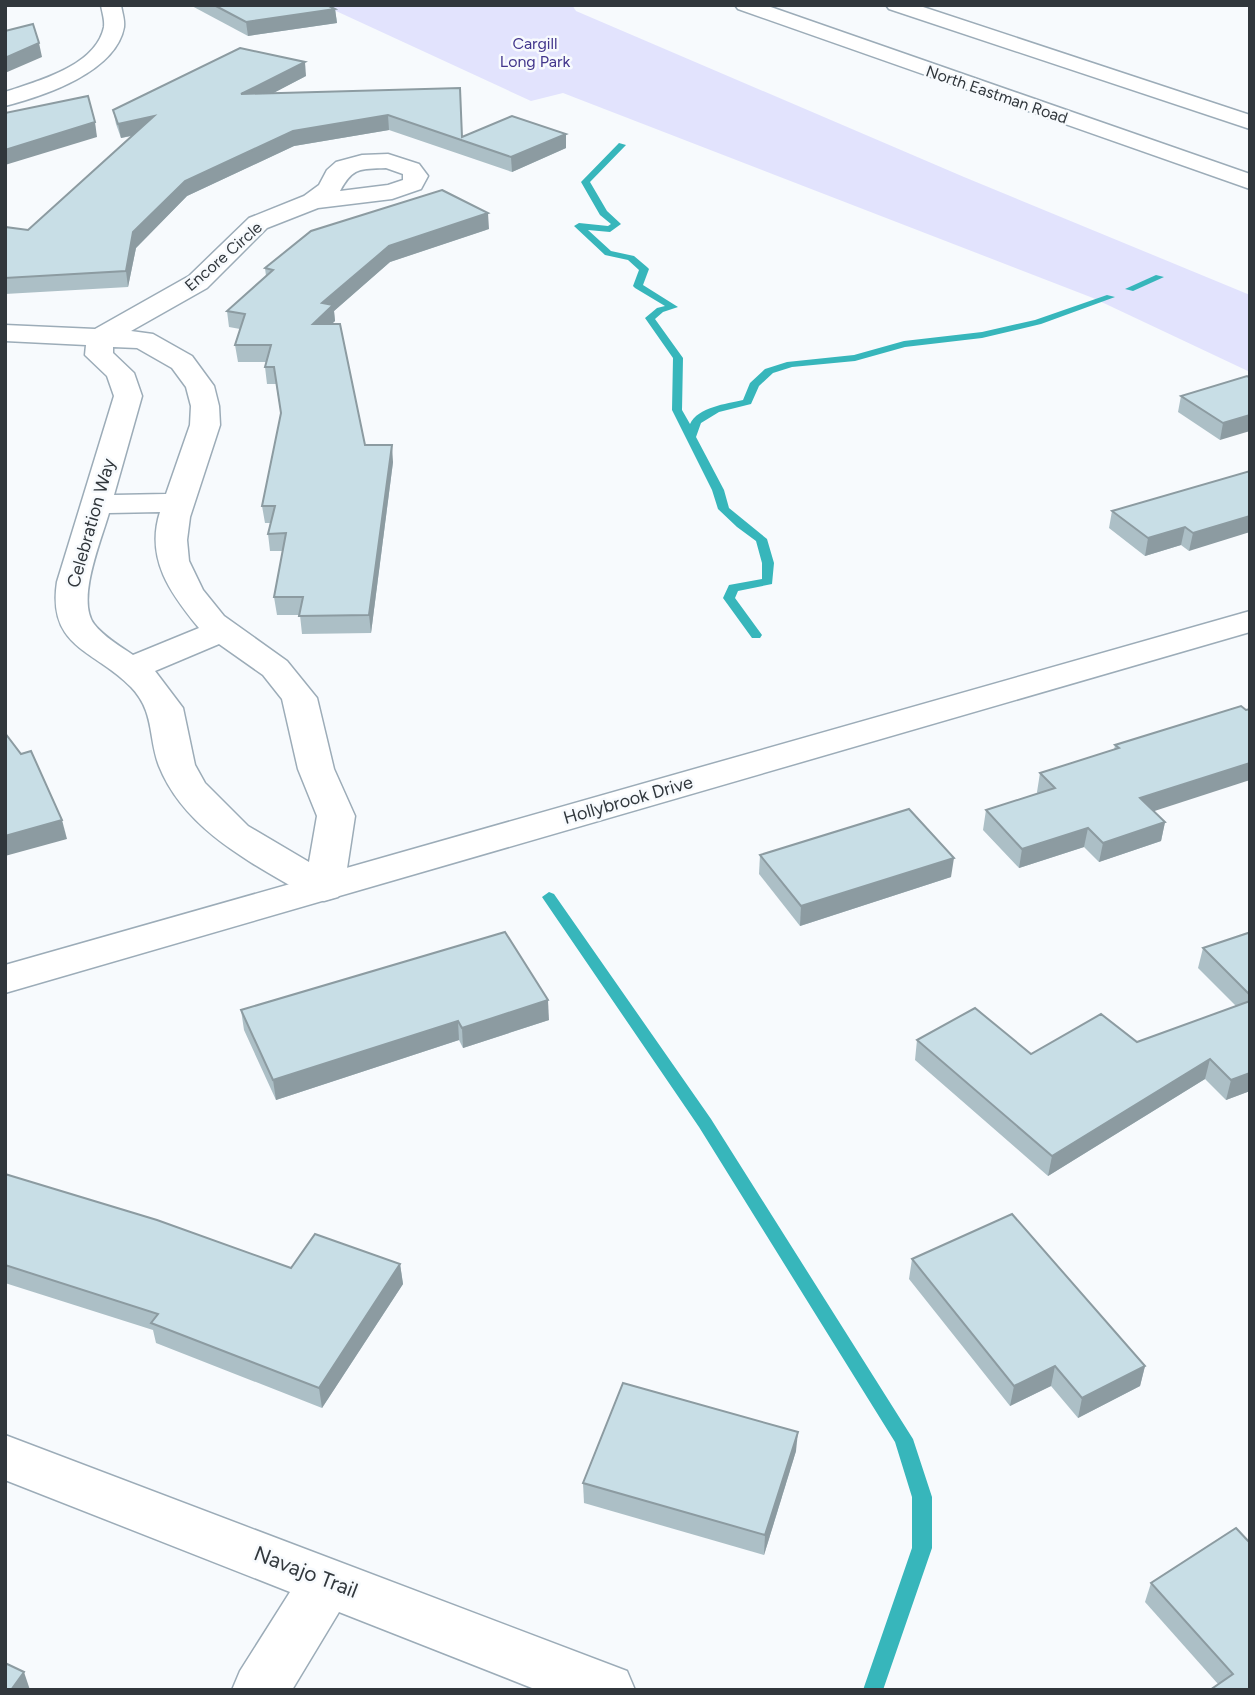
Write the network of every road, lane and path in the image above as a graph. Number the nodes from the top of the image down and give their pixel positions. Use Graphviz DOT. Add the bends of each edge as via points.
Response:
graph roads {
  1 [pos="111,5"];
  2 [pos="745,5"];
  3 [pos="896,5"];
  4 [pos="1171,96"];
  5 [pos="5,99"];
  6 [pos="1250,122"];
  7 [pos="1089,127"];
  8 [pos="1250,182"];
  9 [pos="313,201"];
  10 [pos="5,332"];
  11 [pos="100,338"];
  12 [pos="179,503"];
  13 [pos="96,504"];
  14 [pos="1250,621"];
  15 [pos="221,631"];
  16 [pos="130,669"];
  17 [pos="324,888"];
  18 [pos="5,979"];
  19 [pos="5,1457"];
  20 [pos="328,1580"];
  21 [pos="260,1690"];
  22 [pos="607,1690"];
  1 -- 5 [label="street" via="113,34 97,55 71,74"];
  2 -- 7 [label="street, North Eastman Road"];
  3 -- 4 [label="street"];
  4 -- 6 [label="street"];
  4 -- 7 [label="street"];
  7 -- 8 [label="street, North Eastman Road"];
  9 -- 11 [label="street, Encore Circle" via="258,223 198,282"];
  10 -- 11 [label="street"];
  11 -- 12 [label="street" via="144,340 182,362 200,386 205,425"];
  11 -- 13 [label="street, Celebration Way" via="99,355 120,373 128,396"];
  12 -- 13 [label="street"];
  12 -- 15 [label="street" via="171,540 176,572"];
  13 -- 16 [label="street, Celebration Way" via="70,603 77,626"];
  14 -- 17 [label="street, Hollybrook Drive"];
  15 -- 16 [label="street"];
  15 -- 17 [label="street" via="275,668 299,698 316,769 336,816"];
  16 -- 17 [label="street, Celebration Way" via="153,688 165,708 177,765 190,789 234,835"];
  17 -- 18 [label="street, Hollybrook Drive"];
  19 -- 20 [label="street, Navajo Trail"];
  20 -- 21 [label="street"];
  20 -- 22 [label="street, Navajo Trail"];
}
